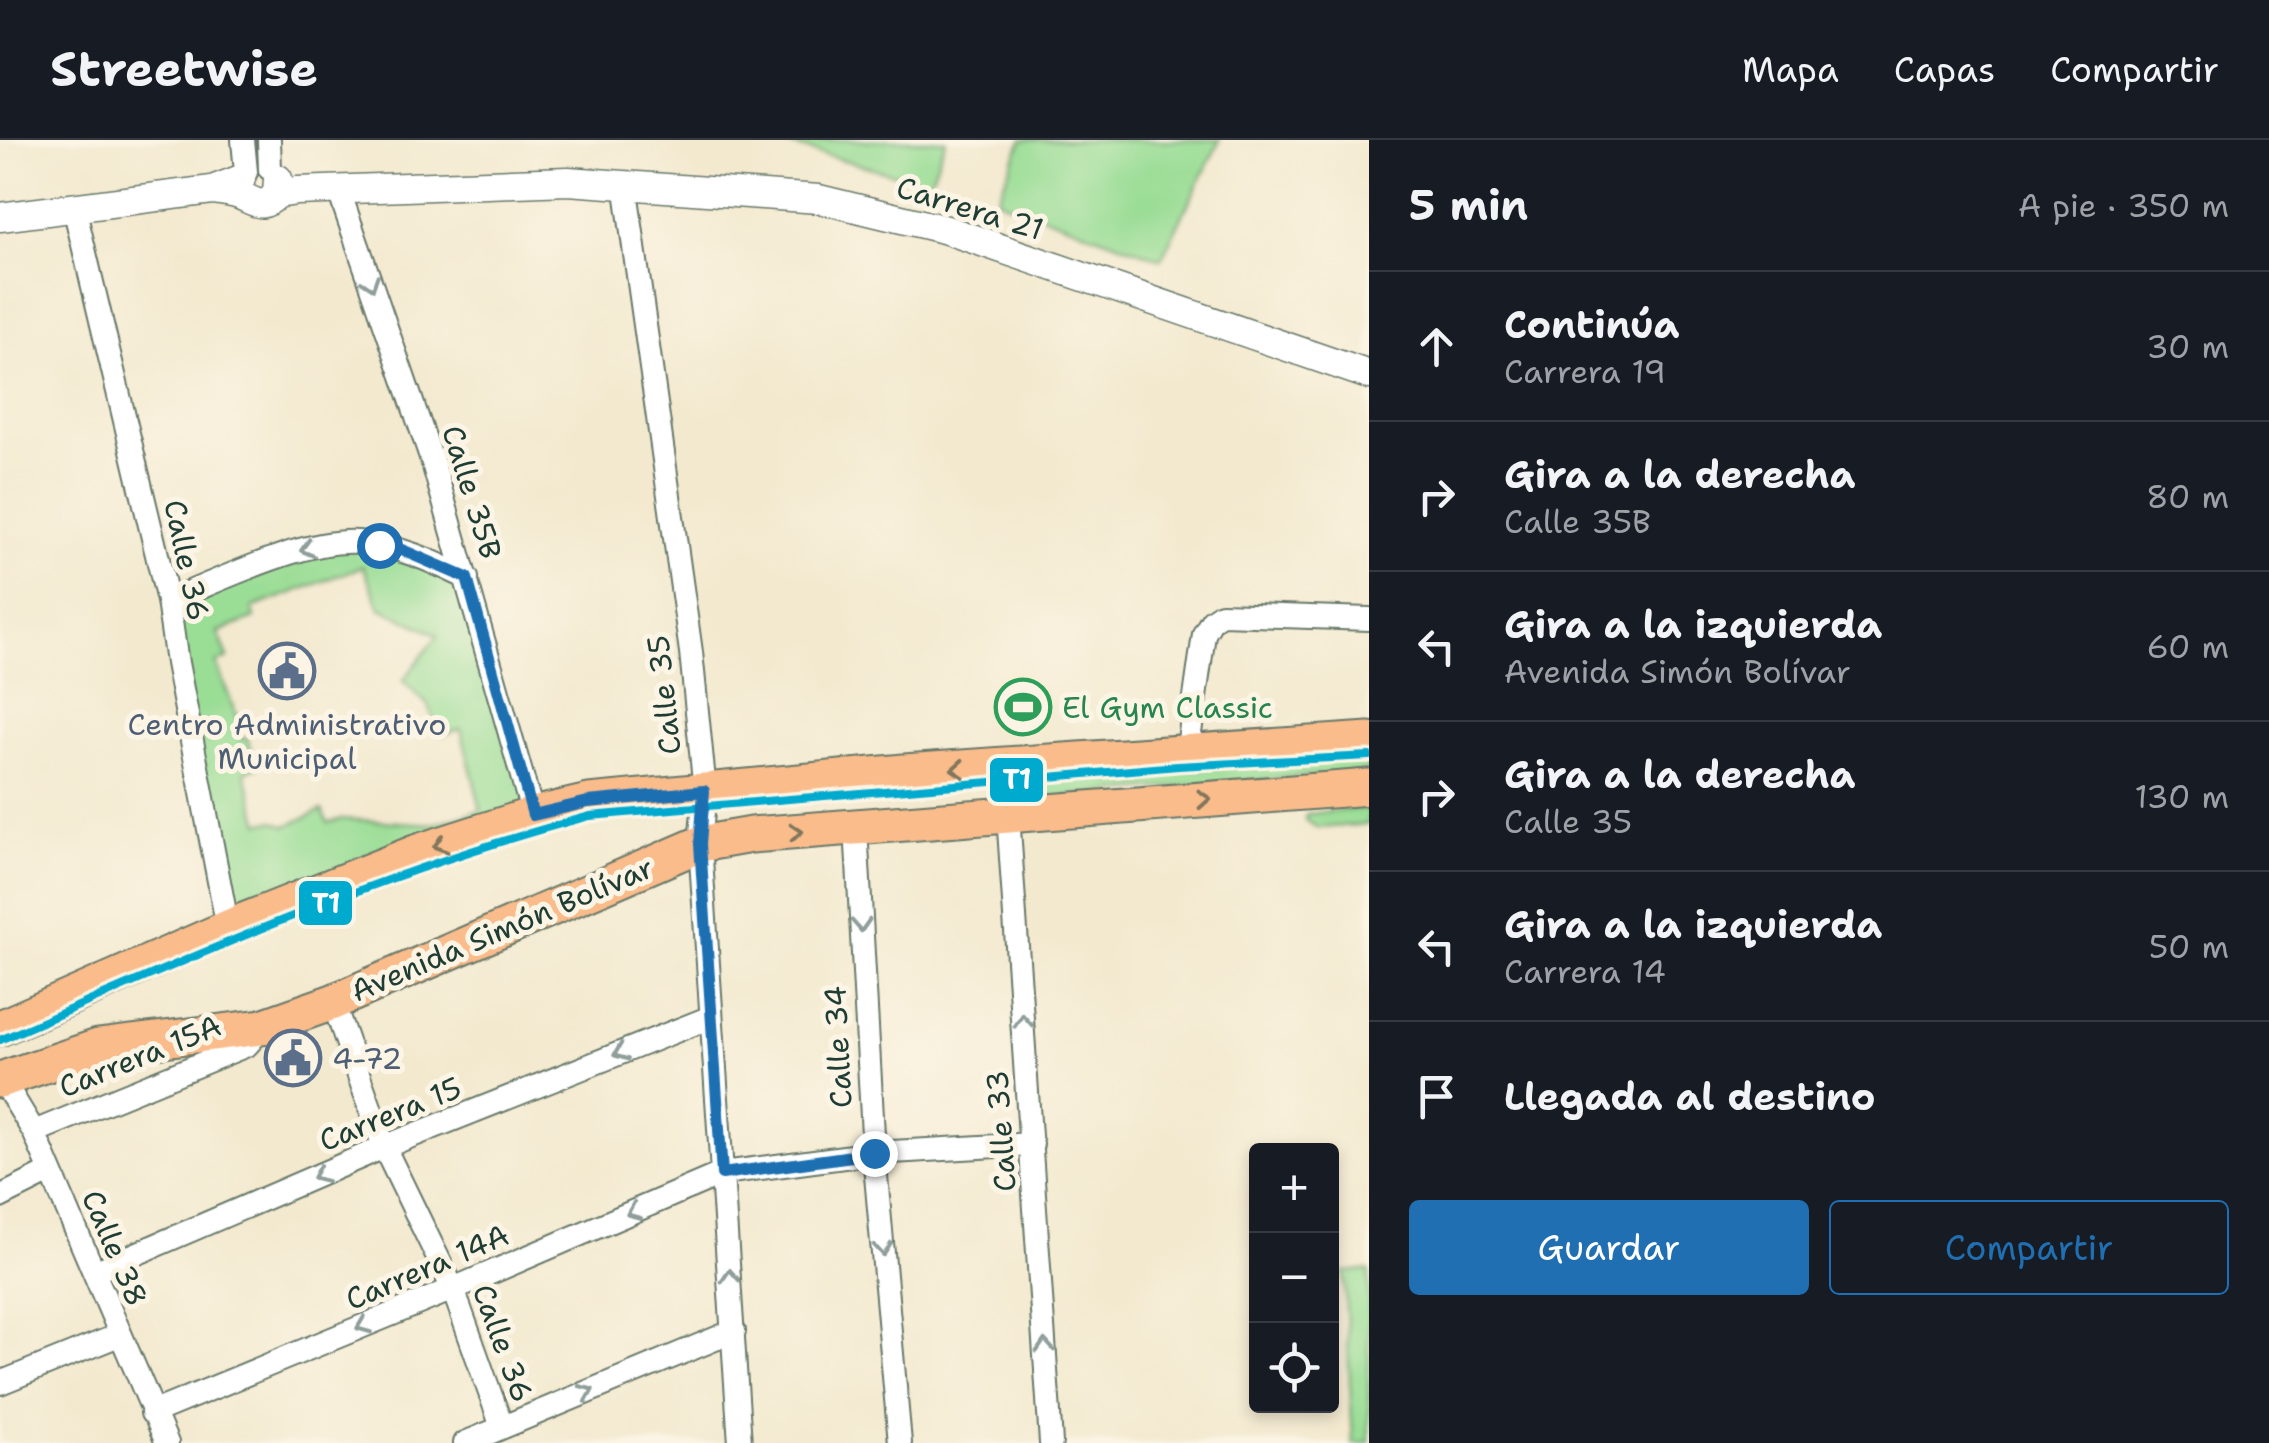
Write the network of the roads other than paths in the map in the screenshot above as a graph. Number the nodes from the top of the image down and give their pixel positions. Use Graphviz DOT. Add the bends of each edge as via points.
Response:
graph roads {
  1 [pos="242,140"];
  2 [pos="269,140"];
  3 [pos="264,182"];
  4 [pos="626,183"];
  5 [pos="339,191"];
  6 [pos="74,207"];
  7 [pos="0,217"];
  8 [pos="1369,375"];
  9 [pos="467,578"];
  10 [pos="168,601"];
  11 [pos="1369,620"];
  12 [pos="1369,740"];
  13 [pos="1188,754"];
  14 [pos="1369,787"];
  15 [pos="704,791"];
  16 [pos="1008,814"];
  17 [pos="533,815"];
  18 [pos="856,827"];
  19 [pos="700,844"];
  20 [pos="228,928"];
  21 [pos="333,1002"];
  22 [pos="711,1017"];
  23 [pos="262,1027"];
  24 [pos="0,1028"];
  25 [pos="1,1080"];
  26 [pos="34,1132"];
  27 [pos="1032,1144"];
  28 [pos="384,1148"];
  29 [pos="874,1153"];
  30 [pos="50,1172"];
  31 [pos="722,1174"];
  32 [pos="0,1197"];
  33 [pos="94,1272"];
  34 [pos="453,1289"];
  35 [pos="734,1331"];
  36 [pos="120,1335"];
  37 [pos="0,1383"];
  38 [pos="152,1412"];
  39 [pos="502,1428"];
  40 [pos="166,1443"];
  41 [pos="465,1443"];
  42 [pos="740,1443"];
  43 [pos="900,1443"];
  44 [pos="1051,1443"];
  1 -- 3 [label="street"];
  2 -- 3 [label="street"];
  3 -- 5 [label="street, Carrera 21"];
  3 -- 6 [label="street, Carrera 21"];
  4 -- 5 [label="street, Carrera 21" via="482,182"];
  4 -- 8 [label="street, Carrera 21" via="819,199 947,230"];
  4 -- 15 [label="street, Calle 35"];
  5 -- 9 [label="street, Calle 35B, one-way" via="434,462"];
  6 -- 7 [label="street, Carrera 21"];
  6 -- 10 [label="street, Calle 36"];
  9 -- 10 [label="street, one-way" via="402,550 337,542"];
  9 -- 17 [label="street, Calle 35B"];
  10 -- 20 [label="street, Calle 36"];
  11 -- 13 [label="street" via="1221,614 1212,620 1204,634"];
  12 -- 13 [label="main road"];
  13 -- 15 [label="main road, one-way"];
  16 -- 14 [label="main road, Avenida Simón Bolívar, one-way"];
  15 -- 17 [label="main road" via="588,802"];
  15 -- 19 [label="street, Calle 35"];
  16 -- 18 [label="main road, Avenida Simón Bolívar"];
  27 -- 16 [label="street, Calle 33, one-way"];
  17 -- 20 [label="main road, one-way" via="418,852"];
  19 -- 18 [label="main road, Avenida Simón Bolívar, one-way"];
  18 -- 29 [label="street, Calle 34, one-way"];
  19 -- 21 [label="main road, Avenida Simón Bolívar"];
  19 -- 22 [label="street, Calle 35"];
  20 -- 24 [label="main road"];
  21 -- 23 [label="main road, Avenida Simón Bolívar"];
  21 -- 28 [label="street, Calle 36"];
  22 -- 28 [label="street, Carrera 15, one-way"];
  22 -- 31 [label="street, Calle 35"];
  23 -- 25 [label="main road, Avenida Simón Bolívar" via="98,1047"];
  23 -- 26 [label="street, Carrera 15A" via="247,1045"];
  25 -- 26 [label="street, Calle 38"];
  26 -- 30 [label="street, Calle 38"];
  27 -- 29 [label="street, Carrera 14A"];
  44 -- 27 [label="street, Calle 33, one-way"];
  28 -- 33 [label="street, Carrera 15, one-way"];
  28 -- 34 [label="street, Calle 36"];
  29 -- 31 [label="street, Carrera 14A"];
  29 -- 43 [label="street, Calle 34, one-way"];
  30 -- 32 [label="street"];
  30 -- 33 [label="street, Calle 38"];
  31 -- 34 [label="street, Carrera 14A, one-way"];
  35 -- 31 [label="street, Calle 35, one-way"];
  33 -- 36 [label="street, Calle 38"];
  34 -- 38 [label="street, Carrera 14A, one-way"];
  34 -- 39 [label="street, Calle 36"];
  39 -- 35 [label="street, one-way"];
  35 -- 42 [label="street, Calle 35"];
  36 -- 37 [label="street"];
  36 -- 38 [label="street, Calle 38"];
  38 -- 40 [label="street, Calle 38"];
  39 -- 41 [label="street"];
}
